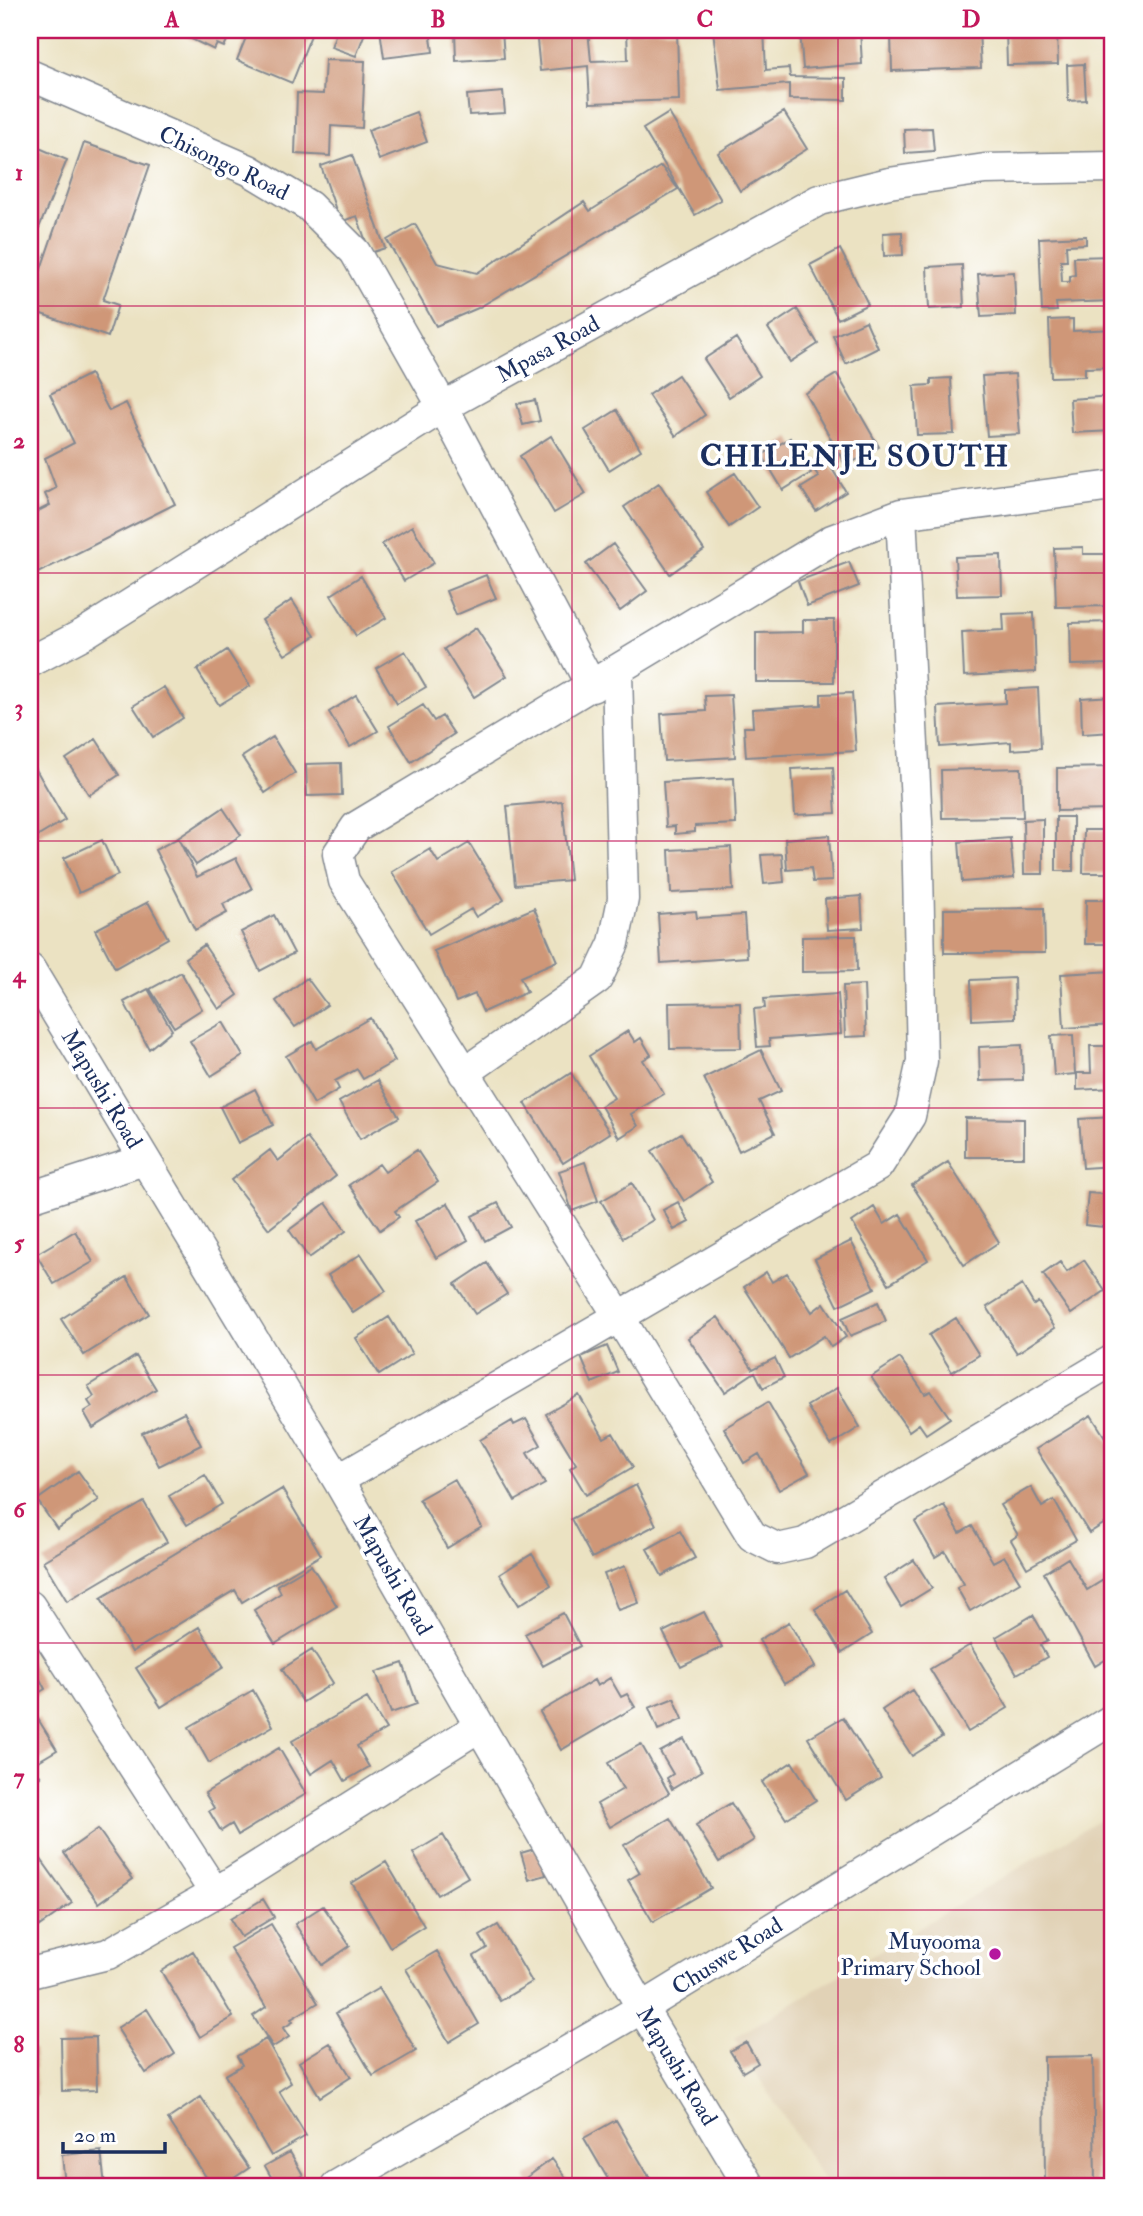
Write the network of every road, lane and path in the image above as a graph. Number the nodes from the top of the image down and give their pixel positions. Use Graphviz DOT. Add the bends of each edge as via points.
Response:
graph roads {
  1 [pos="30,75"];
  2 [pos="1113,167"];
  3 [pos="443,407"];
  4 [pos="1113,486"];
  5 [pos="901,514"];
  6 [pos="30,662"];
  7 [pos="605,680"];
  8 [pos="30,968"];
  9 [pos="464,1073"];
  10 [pos="144,1160"];
  11 [pos="30,1197"];
  12 [pos="618,1315"];
  13 [pos="1113,1360"];
  14 [pos="338,1480"];
  15 [pos="30,1606"];
  16 [pos="1113,1719"];
  17 [pos="480,1726"];
  18 [pos="215,1893"];
  19 [pos="30,1973"];
  20 [pos="642,2008"];
  21 [pos="367,2179"];
  22 [pos="336,2186"];
  23 [pos="749,2186"];
  1 -- 3 [label="street, Chisongo Road" via="249,170 309,206 355,253"];
  2 -- 3 [label="street, Mpasa Road" via="985,169 889,183 819,200"];
  3 -- 6 [label="street, Mpasa Road" via="85,633"];
  3 -- 7 [label="street, Chisongo Road"];
  4 -- 5 [label="street"];
  5 -- 7 [label="street" via="832,540"];
  5 -- 12 [label="street" via="917,822 922,1061 910,1116 878,1166"];
  7 -- 9 [label="street" via="623,899 614,943 597,979"];
  7 -- 9 [label="street" via="356,827 338,854 344,881"];
  8 -- 10 [label="street, Mapushi Road"];
  9 -- 12 [label="street"];
  10 -- 11 [label="street"];
  10 -- 14 [label="street, Mapushi Road"];
  12 -- 13 [label="street" via="752,1536 778,1549 805,1544"];
  12 -- 14 [label="street"];
  14 -- 17 [label="street, Mapushi Road"];
  15 -- 18 [label="street"];
  16 -- 20 [label="street, Chuswe Road"];
  17 -- 18 [label="street"];
  17 -- 20 [label="street, Mapushi Road"];
  18 -- 19 [label="street" via="108,1954"];
  20 -- 21 [label="street, Chuswe Road"];
  20 -- 23 [label="street, Mapushi Road"];
  21 -- 22 [label="street, Chuswe Road"];
}
